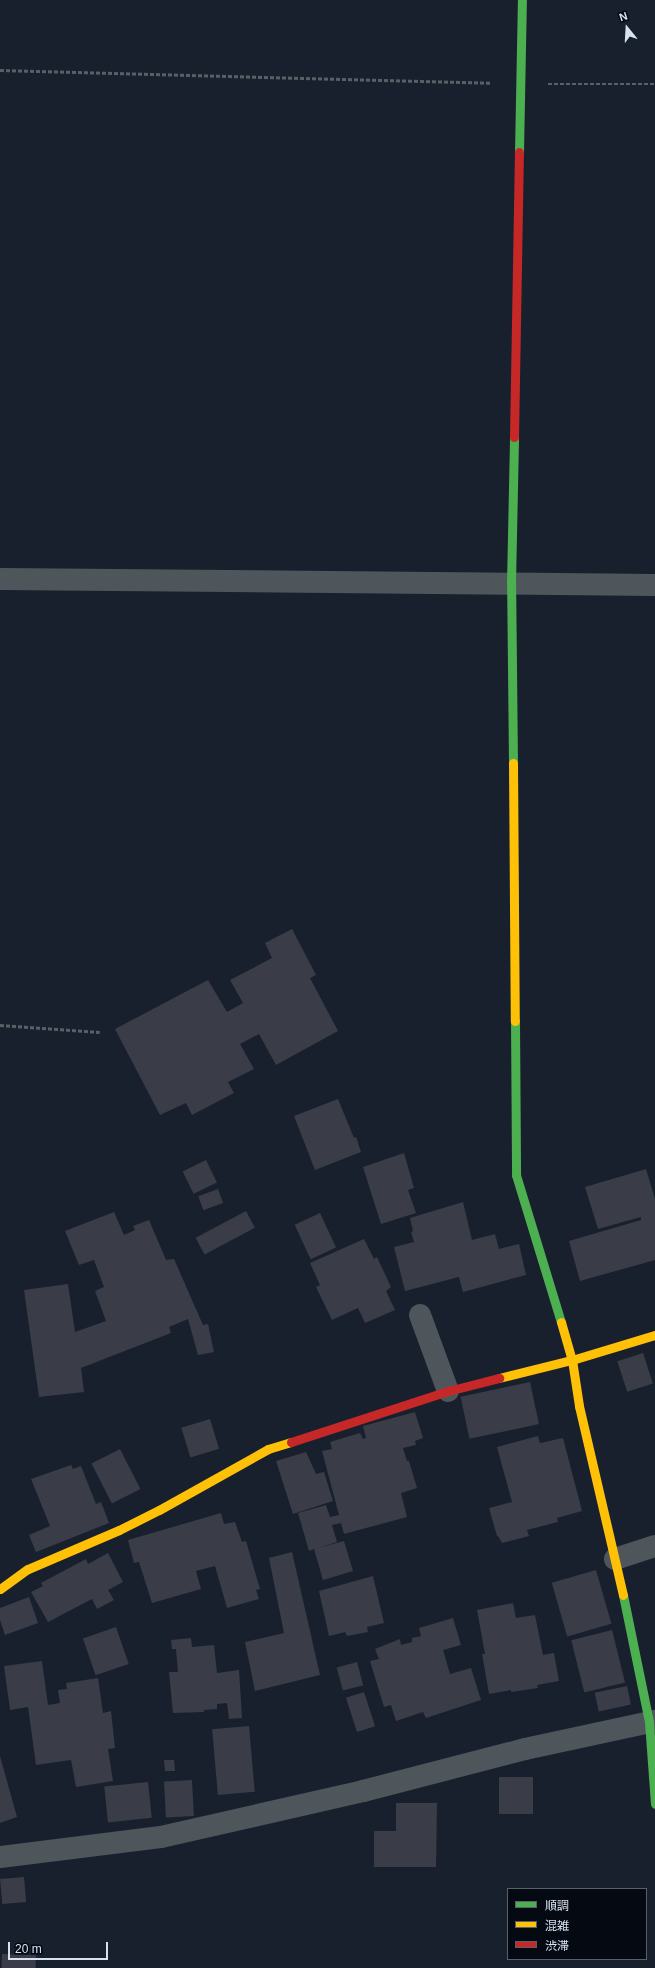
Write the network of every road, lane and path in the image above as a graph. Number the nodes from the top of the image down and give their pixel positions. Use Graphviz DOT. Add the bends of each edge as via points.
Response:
graph roads {
  1 [pos="522,0"];
  2 [pos="0,70"];
  3 [pos="521,83"];
  4 [pos="655,84"];
  5 [pos="0,579"];
  6 [pos="511,583"];
  7 [pos="655,585"];
  8 [pos="0,1025"];
  9 [pos="100,1032"];
  10 [pos="420,1316"];
  11 [pos="655,1335"];
  12 [pos="572,1360"];
  13 [pos="448,1391"];
  14 [pos="655,1546"];
  15 [pos="615,1559"];
  16 [pos="0,1589"];
  17 [pos="652,1722"];
  18 [pos="655,1804"];
  19 [pos="0,1857"];
  1 -- 3 [label="street"];
  2 -- 3 [label="path"];
  3 -- 4 [label="path"];
  3 -- 6 [label="street"];
  5 -- 6 [label="street"];
  6 -- 7 [label="street"];
  6 -- 12 [label="street" via="516,1175"];
  8 -- 9 [label="path"];
  10 -- 13 [label="street"];
  11 -- 12 [label="street"];
  12 -- 13 [label="street"];
  12 -- 15 [label="street" via="579,1406"];
  13 -- 16 [label="street" via="268,1449 159,1510 28,1570"];
  14 -- 15 [label="street"];
  15 -- 17 [label="street"];
  17 -- 18 [label="street"];
  17 -- 19 [label="street" via="526,1749 363,1791 161,1837"];
}
